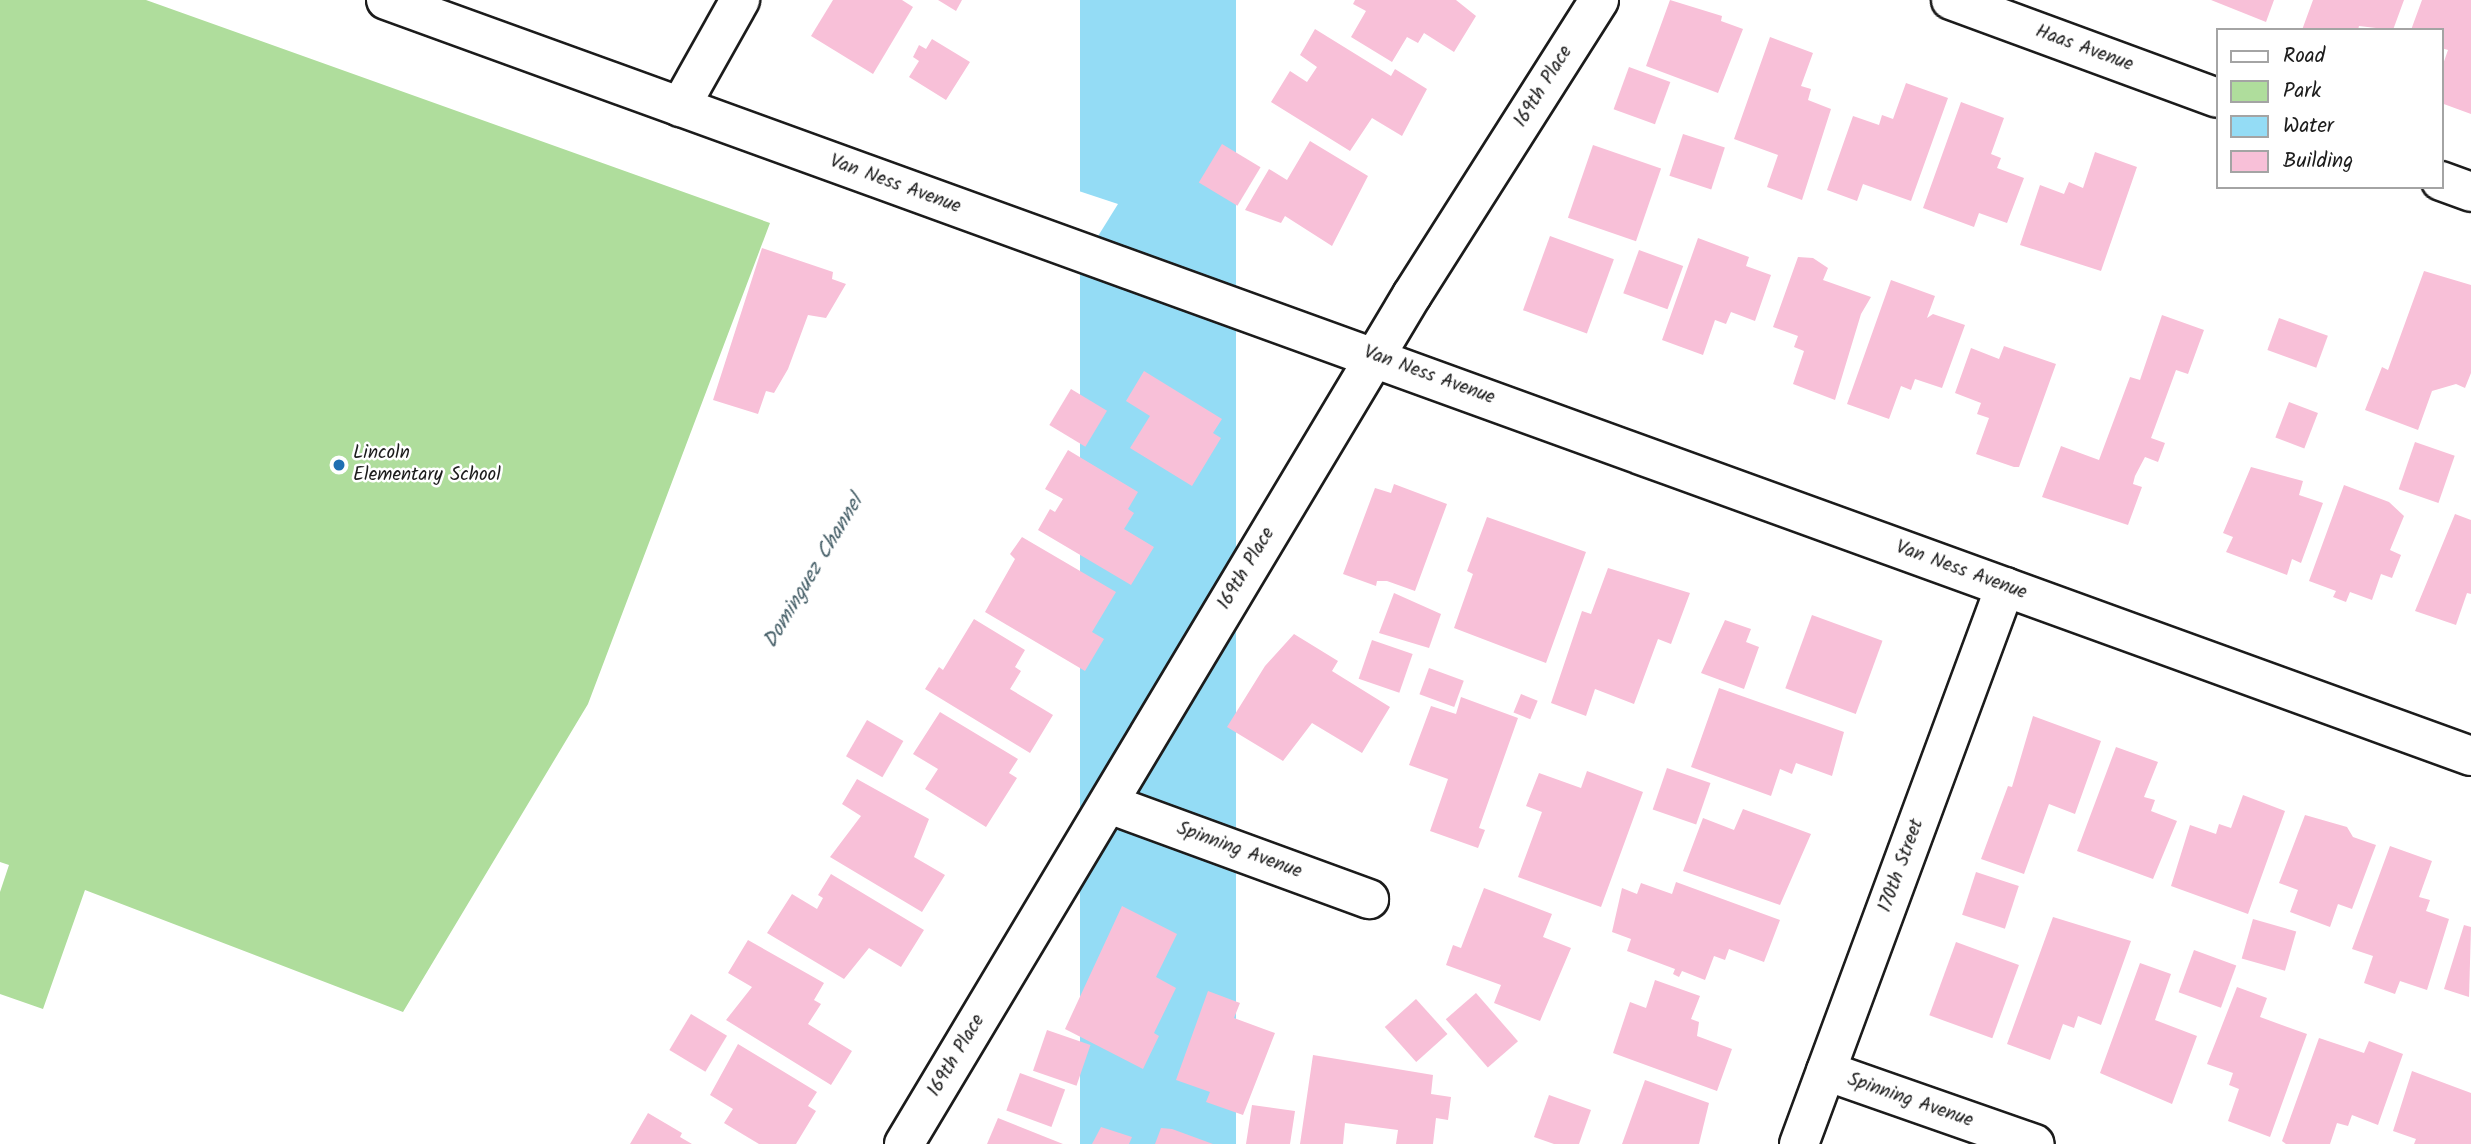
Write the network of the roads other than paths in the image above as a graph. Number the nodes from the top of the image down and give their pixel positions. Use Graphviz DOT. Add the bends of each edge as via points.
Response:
graph roads {
  1 [pos="386,0"];
  2 [pos="740,0"];
  3 [pos="1600,0"];
  4 [pos="1951,0"];
  5 [pos="2216,98"];
  6 [pos="680,107"];
  7 [pos="2443,182"];
  8 [pos="2471,192"];
  9 [pos="1376,356"];
  10 [pos="2006,587"];
  11 [pos="2471,756"];
  12 [pos="1109,804"];
  13 [pos="1369,899"];
  14 [pos="1826,1071"];
  15 [pos="904,1144"];
  16 [pos="1799,1144"];
  17 [pos="2035,1144"];
  1 -- 6 [label="street, Van Ness Avenue"];
  2 -- 6 [label="street"];
  3 -- 9 [label="street, 169th Place"];
  4 -- 5 [label="street, Haas Avenue"];
  6 -- 9 [label="street, Van Ness Avenue"];
  7 -- 8 [label="street"];
  9 -- 10 [label="street, Van Ness Avenue"];
  9 -- 12 [label="street, 169th Place"];
  10 -- 11 [label="street, Van Ness Avenue"];
  10 -- 14 [label="street, 170th Street"];
  12 -- 13 [label="street, Spinning Avenue"];
  12 -- 15 [label="street, 169th Place"];
  14 -- 16 [label="street, 170th Street"];
  14 -- 17 [label="street, Spinning Avenue"];
}
